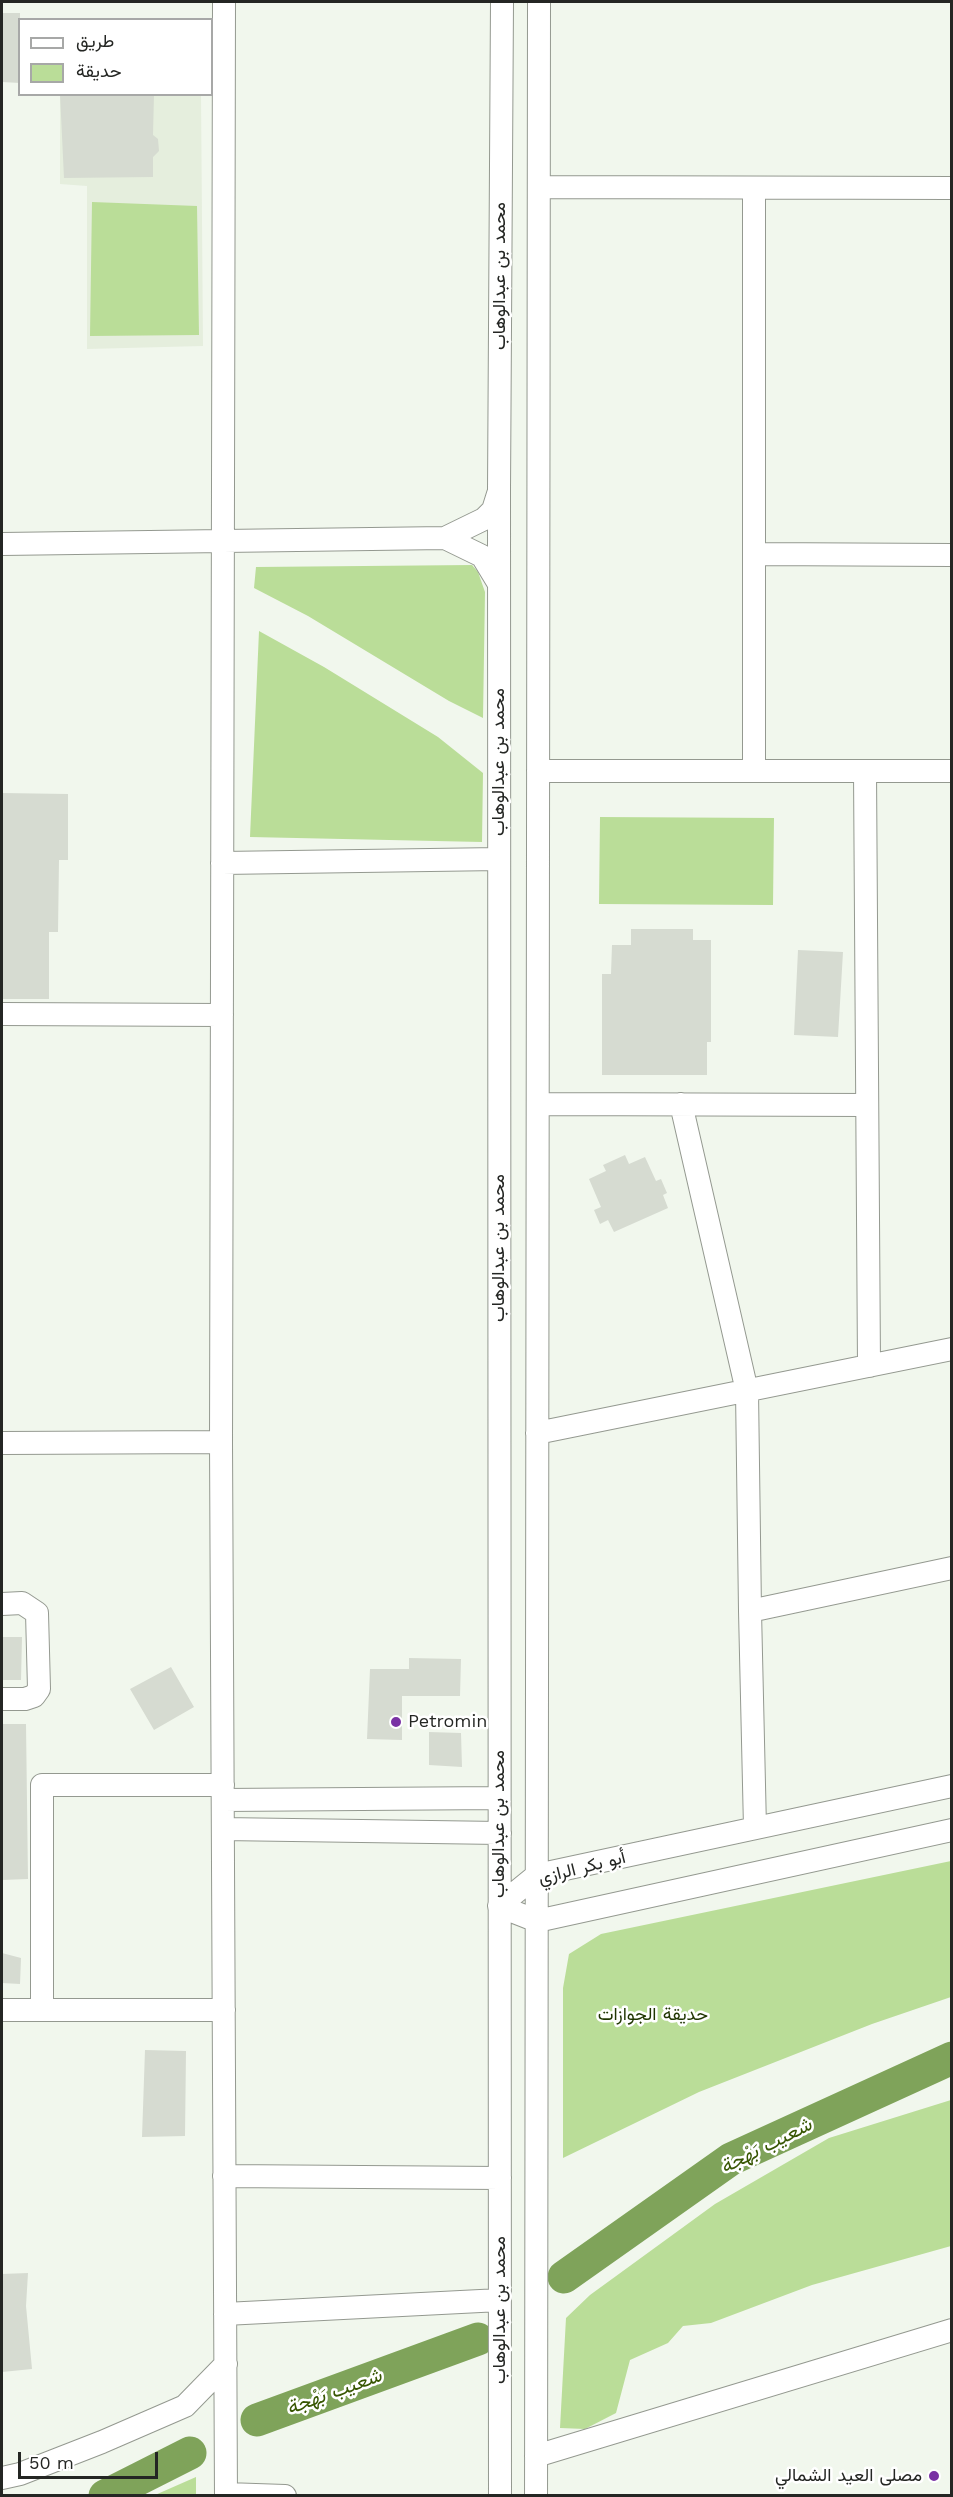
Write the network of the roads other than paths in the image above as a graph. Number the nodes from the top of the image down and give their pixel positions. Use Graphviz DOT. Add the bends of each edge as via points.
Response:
graph roads {
  1 [pos="224,2"];
  2 [pos="502,2"];
  3 [pos="539,2"];
  4 [pos="539,188"];
  5 [pos="754,188"];
  6 [pos="951,188"];
  7 [pos="499,489"];
  8 [pos="445,538"];
  9 [pos="223,541"];
  10 [pos="2,544"];
  11 [pos="754,554"];
  12 [pos="951,555"];
  13 [pos="499,585"];
  14 [pos="538,771"];
  15 [pos="754,771"];
  16 [pos="865,771"];
  17 [pos="951,771"];
  18 [pos="499,859"];
  19 [pos="222,863"];
  20 [pos="2,1014"];
  21 [pos="222,1015"];
  22 [pos="538,1104"];
  23 [pos="681,1104"];
  24 [pos="867,1105"];
  25 [pos="951,1349"];
  26 [pos="869,1366"];
  27 [pos="747,1391"];
  28 [pos="537,1433"];
  29 [pos="221,1442"];
  30 [pos="2,1443"];
  31 [pos="951,1568"];
  32 [pos="2,1604"];
  33 [pos="750,1611"];
  34 [pos="2,1699"];
  35 [pos="951,1786"];
  36 [pos="223,1792"];
  37 [pos="500,1798"];
  38 [pos="755,1828"];
  39 [pos="223,1829"];
  40 [pos="951,1830"];
  41 [pos="500,1833"];
  42 [pos="537,1875"];
  43 [pos="500,1906"];
  44 [pos="537,1921"];
  45 [pos="2,2010"];
  46 [pos="42,2010"];
  47 [pos="224,2010"];
  48 [pos="224,2176"];
  49 [pos="500,2178"];
  50 [pos="500,2300"];
  51 [pos="225,2313"];
  52 [pos="951,2330"];
  53 [pos="226,2364"];
  54 [pos="536,2456"];
  55 [pos="2,2478"];
  56 [pos="226,2495"];
  57 [pos="285,2496"];
  58 [pos="500,2496"];
  59 [pos="536,2496"];
  1 -- 9 [label="street"];
  2 -- 7 [label="street, محمد بن عبدالوهاب"];
  3 -- 4 [label="street, محمد بن عبدالوهاب"];
  4 -- 5 [label="street"];
  4 -- 14 [label="street, محمد بن عبدالوهاب"];
  5 -- 6 [label="street"];
  5 -- 11 [label="street"];
  7 -- 8 [label="street" via="493,510 484,519"];
  7 -- 13 [label="street, محمد بن عبدالوهاب"];
  8 -- 9 [label="street"];
  8 -- 13 [label="street" via="482,556"];
  9 -- 10 [label="street"];
  9 -- 19 [label="street"];
  11 -- 12 [label="street"];
  11 -- 15 [label="street"];
  13 -- 18 [label="street, محمد بن عبدالوهاب"];
  14 -- 15 [label="street"];
  14 -- 22 [label="street, محمد بن عبدالوهاب"];
  15 -- 16 [label="street"];
  16 -- 17 [label="street"];
  16 -- 24 [label="street"];
  18 -- 19 [label="street"];
  18 -- 37 [label="street, محمد بن عبدالوهاب"];
  19 -- 21 [label="street"];
  20 -- 21 [label="street"];
  21 -- 29 [label="street"];
  22 -- 23 [label="street"];
  22 -- 28 [label="street, محمد بن عبدالوهاب"];
  23 -- 24 [label="street"];
  23 -- 27 [label="street"];
  24 -- 26 [label="street"];
  25 -- 26 [label="street"];
  26 -- 27 [label="street"];
  27 -- 28 [label="street"];
  27 -- 33 [label="street"];
  28 -- 42 [label="street, محمد بن عبدالوهاب"];
  29 -- 30 [label="street"];
  29 -- 36 [label="street"];
  31 -- 33 [label="street"];
  32 -- 34 [label="street" via="22,1603 37,1613 39,1651 39,1689 34,1696 25,1700"];
  33 -- 38 [label="street"];
  35 -- 38 [label="street, أبو بكر الرازي"];
  36 -- 37 [label="street"];
  36 -- 39 [label="street"];
  36 -- 46 [label="street" via="42,1785"];
  37 -- 41 [label="street, محمد بن عبدالوهاب"];
  38 -- 42 [label="street, أبو بكر الرازي"];
  39 -- 41 [label="street"];
  39 -- 47 [label="street"];
  40 -- 44 [label="street"];
  41 -- 43 [label="street, محمد بن عبدالوهاب"];
  42 -- 43 [label="street, أبو بكر الرازي"];
  42 -- 44 [label="street, محمد بن عبدالوهاب"];
  43 -- 44 [label="street"];
  43 -- 49 [label="street, محمد بن عبدالوهاب"];
  44 -- 54 [label="street, محمد بن عبدالوهاب"];
  45 -- 46 [label="street"];
  46 -- 47 [label="street"];
  47 -- 48 [label="street"];
  48 -- 49 [label="street"];
  48 -- 51 [label="street"];
  49 -- 50 [label="street, محمد بن عبدالوهاب"];
  50 -- 51 [label="street"];
  50 -- 58 [label="street, محمد بن عبدالوهاب"];
  51 -- 53 [label="street"];
  52 -- 54 [label="street"];
  53 -- 55 [label="street" via="185,2406 102,2442"];
  53 -- 56 [label="street"];
  54 -- 59 [label="street, محمد بن عبدالوهاب"];
  56 -- 57 [label="street"];
}
